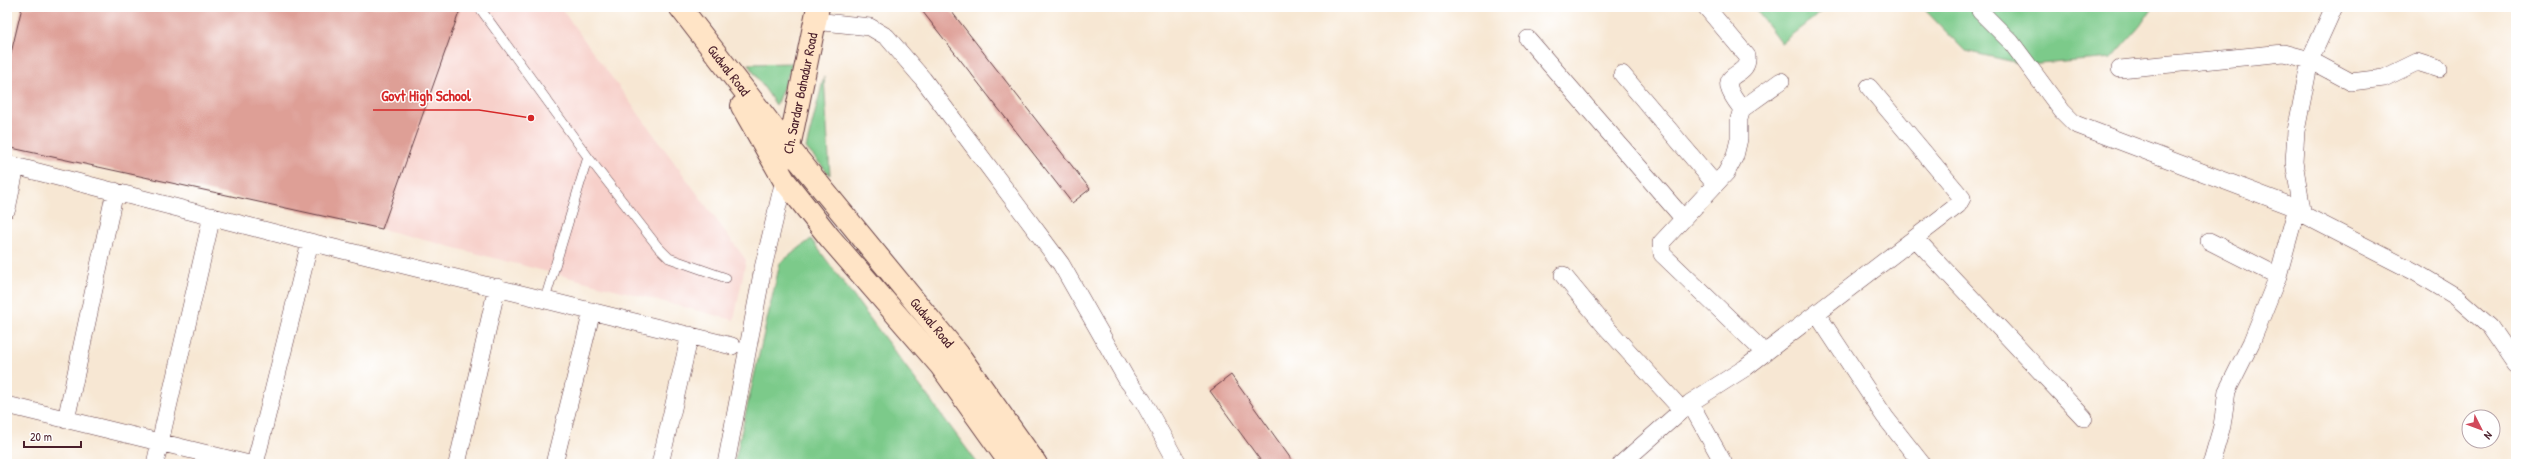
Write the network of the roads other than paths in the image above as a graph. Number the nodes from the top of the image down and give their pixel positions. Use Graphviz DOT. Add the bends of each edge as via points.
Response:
graph roads {
  1 [pos="479,7"];
  2 [pos="680,7"];
  3 [pos="1706,7"];
  4 [pos="2334,7"];
  5 [pos="1980,11"];
  6 [pos="816,14"];
  7 [pos="1528,39"];
  8 [pos="709,47"];
  9 [pos="2310,60"];
  10 [pos="2120,69"];
  11 [pos="2439,69"];
  12 [pos="1622,74"];
  13 [pos="1780,81"];
  14 [pos="1869,87"];
  15 [pos="1742,109"];
  16 [pos="788,147"];
  17 [pos="588,157"];
  18 [pos="11,165"];
  19 [pos="784,180"];
  20 [pos="1715,184"];
  21 [pos="115,191"];
  22 [pos="7,209"];
  23 [pos="2299,210"];
  24 [pos="212,216"];
  25 [pos="1683,218"];
  26 [pos="1915,238"];
  27 [pos="2209,241"];
  28 [pos="310,242"];
  29 [pos="1563,274"];
  30 [pos="2278,276"];
  31 [pos="726,278"];
  32 [pos="497,287"];
  33 [pos="545,299"];
  34 [pos="592,311"];
  35 [pos="1816,314"];
  36 [pos="690,335"];
  37 [pos="732,346"];
  38 [pos="1765,353"];
  39 [pos="2516,365"];
  40 [pos="7,405"];
  41 [pos="1686,407"];
  42 [pos="2084,418"];
  43 [pos="66,420"];
  44 [pos="160,443"];
  45 [pos="155,464"];
  46 [pos="249,464"];
  47 [pos="255,464"];
  48 [pos="457,464"];
  49 [pos="554,464"];
  50 [pos="660,464"];
  51 [pos="726,464"];
  52 [pos="1011,464"];
  53 [pos="1036,464"];
  54 [pos="1178,464"];
  55 [pos="1622,464"];
  56 [pos="1724,464"];
  57 [pos="1922,464"];
  58 [pos="2211,464"];
  1 -- 17 [label="lane"];
  2 -- 8 [label="main road"];
  3 -- 15 [label="street" via="1747,56 1748,61 1729,80 1728,85 1730,95"];
  4 -- 9 [label="street"];
  5 -- 23 [label="street" via="2011,42 2062,111 2075,124"];
  6 -- 16 [label="main road, Ch. Sardar Bahadur Road"];
  6 -- 54 [label="street" via="870,27 887,37 923,80 1061,264 1127,380 1144,401"];
  7 -- 25 [label="street"];
  8 -- 16 [label="main road, Gudwal Road"];
  8 -- 19 [label="main road, Gudwal Road"];
  9 -- 10 [label="street" via="2284,53"];
  9 -- 11 [label="street" via="2351,82 2384,78 2417,62"];
  9 -- 23 [label="street" via="2296,131 2294,162"];
  12 -- 20 [label="street"];
  13 -- 15 [label="street"];
  14 -- 26 [label="street" via="1962,198 1958,205"];
  15 -- 20 [label="street" via="1735,156 1726,173"];
  16 -- 19 [label="main road, Ch. Sardar Bahadur Road"];
  16 -- 53 [label="main road, Gudwal Road" via="958,354"];
  17 -- 31 [label="lane" via="670,258"];
  17 -- 33 [label="lane"];
  18 -- 21 [label="street"];
  18 -- 22 [label="street"];
  19 -- 51 [label="street" via="763,268"];
  19 -- 52 [label="main road, Gudwal Road" via="830,238 941,366"];
  20 -- 25 [label="street"];
  21 -- 24 [label="street"];
  21 -- 43 [label="street"];
  23 -- 30 [label="street"];
  23 -- 39 [label="street" via="2455,296 2490,327"];
  24 -- 28 [label="street"];
  24 -- 44 [label="street"];
  25 -- 38 [label="street" via="1660,244 1662,254"];
  26 -- 35 [label="street"];
  26 -- 42 [label="street"];
  27 -- 30 [label="street"];
  28 -- 32 [label="street"];
  28 -- 47 [label="street"];
  29 -- 41 [label="street" via="1606,327"];
  30 -- 58 [label="street" via="2251,342 2227,391 2222,426"];
  32 -- 33 [label="street"];
  32 -- 48 [label="street"];
  33 -- 34 [label="street"];
  34 -- 36 [label="street"];
  34 -- 49 [label="street"];
  35 -- 38 [label="street"];
  35 -- 57 [label="street" via="1885,417"];
  36 -- 37 [label="street"];
  36 -- 50 [label="street"];
  38 -- 41 [label="street"];
  40 -- 43 [label="street"];
  41 -- 55 [label="street"];
  41 -- 56 [label="street"];
  43 -- 44 [label="street"];
  44 -- 45 [label="street"];
  44 -- 46 [label="street"];
}
